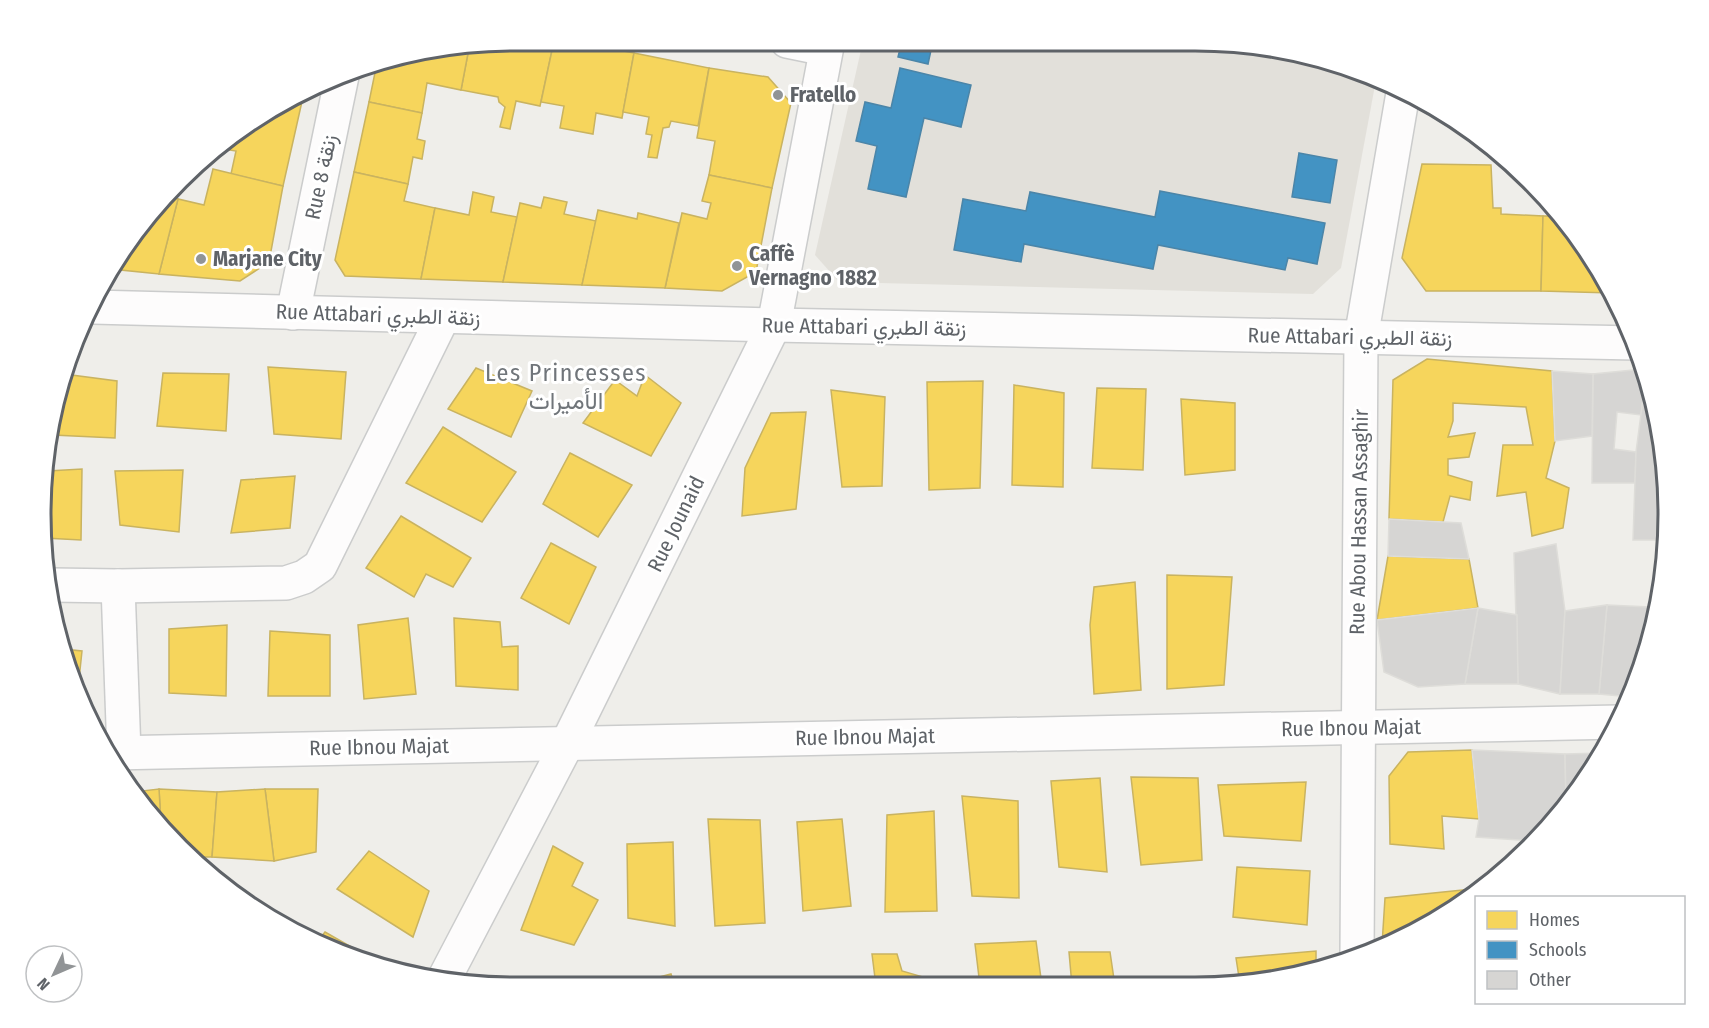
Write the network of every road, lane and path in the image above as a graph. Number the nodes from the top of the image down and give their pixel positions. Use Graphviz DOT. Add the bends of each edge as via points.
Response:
graph roads {
  1 [pos="826,51"];
  2 [pos="340,85"];
  3 [pos="1402,100"];
  4 [pos="100,307"];
  5 [pos="292,313"];
  6 [pos="443,317"];
  7 [pos="774,325"];
  8 [pos="1361,338"];
  9 [pos="1625,343"];
  10 [pos="57,585"];
  11 [pos="118,586"];
  12 [pos="1608,722"];
  13 [pos="1357,728"];
  14 [pos="568,742"];
  15 [pos="118,753"];
  16 [pos="1357,947"];
  17 [pos="448,972"];
  1 -- 7 [label="street, Rue Jounaid"];
  2 -- 5 [label="street, Rue 8 زنقة"];
  3 -- 8 [label="street, Rue Abou Hassan Assaghir"];
  4 -- 5 [label="street, Rue Attabari زنقة الطبري"];
  5 -- 6 [label="street, Rue Attabari زنقة الطبري"];
  6 -- 7 [label="street, Rue Attabari زنقة الطبري"];
  6 -- 11 [label="street" via="320,566 286,583"];
  7 -- 8 [label="street, Rue Attabari زنقة الطبري"];
  7 -- 14 [label="street, Rue Jounaid"];
  8 -- 9 [label="street, Rue Attabari زنقة الطبري"];
  8 -- 13 [label="street, Rue Abou Hassan Assaghir"];
  10 -- 11 [label="street"];
  11 -- 15 [label="street"];
  12 -- 13 [label="street, Rue Ibnou Majat"];
  13 -- 14 [label="street, Rue Ibnou Majat"];
  13 -- 16 [label="street, Rue Abou Hassan Assaghir"];
  14 -- 15 [label="street, Rue Ibnou Majat"];
  14 -- 17 [label="street, Rue Jounaid"];
}
